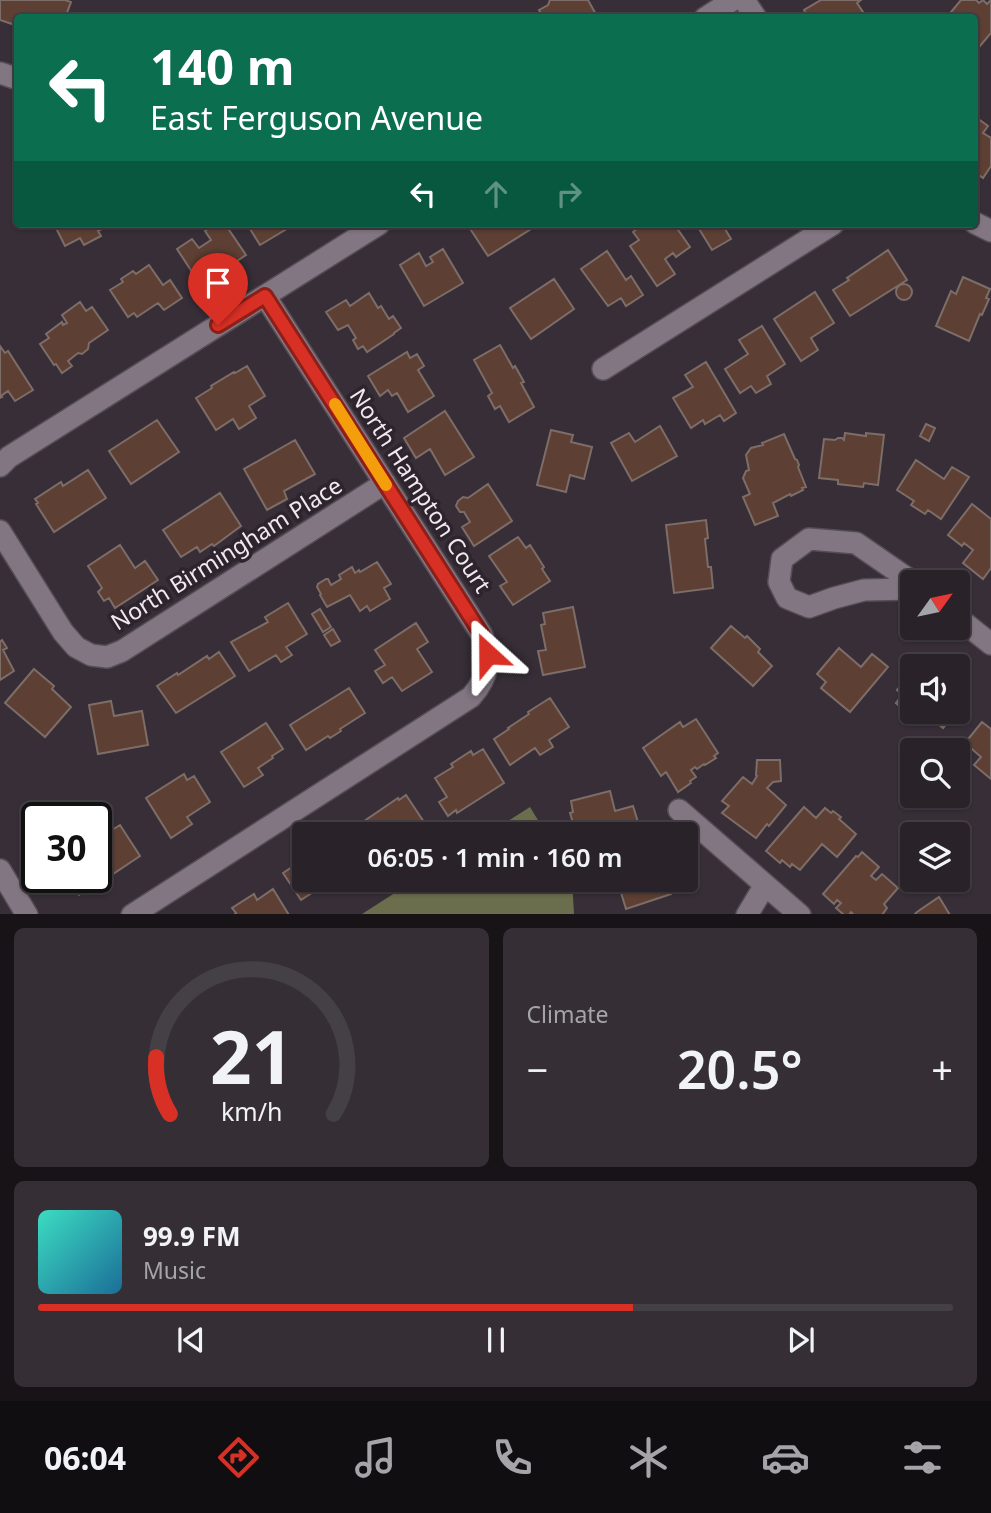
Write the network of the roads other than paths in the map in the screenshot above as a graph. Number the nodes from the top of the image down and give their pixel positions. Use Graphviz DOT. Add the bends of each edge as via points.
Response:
graph roads {
  1 [pos="733,0"];
  2 [pos="711,14"];
  3 [pos="373,228"];
  4 [pos="827,228"];
  5 [pos="265,296"];
  6 [pos="603,369"];
  7 [pos="0,466"];
  8 [pos="385,483"];
  9 [pos="0,531"];
  10 [pos="900,573"];
  11 [pos="900,589"];
  12 [pos="970,628"];
  13 [pos="991,645"];
  14 [pos="679,810"];
  15 [pos="0,870"];
  16 [pos="765,886"];
  17 [pos="26,914"];
  18 [pos="134,914"];
  19 [pos="748,914"];
  20 [pos="799,914"];
  1 -- 2 [label="street"];
  3 -- 5 [label="street"];
  4 -- 6 [label="street"];
  5 -- 7 [label="street"];
  5 -- 8 [label="street, North Hampton Court"];
  8 -- 9 [label="street, North Birmingham Place" via="107,657 76,647 63,632"];
  8 -- 18 [label="street, North Hampton Court" via="482,635 488,654 481,685 471,697"];
  10 -- 11 [label="street" via="856,543 809,538 782,559 779,582 787,598 809,607 864,590"];
  12 -- 13 [label="street"];
  14 -- 16 [label="street"];
  15 -- 17 [label="street"];
  16 -- 19 [label="street"];
  16 -- 20 [label="street"];
}
